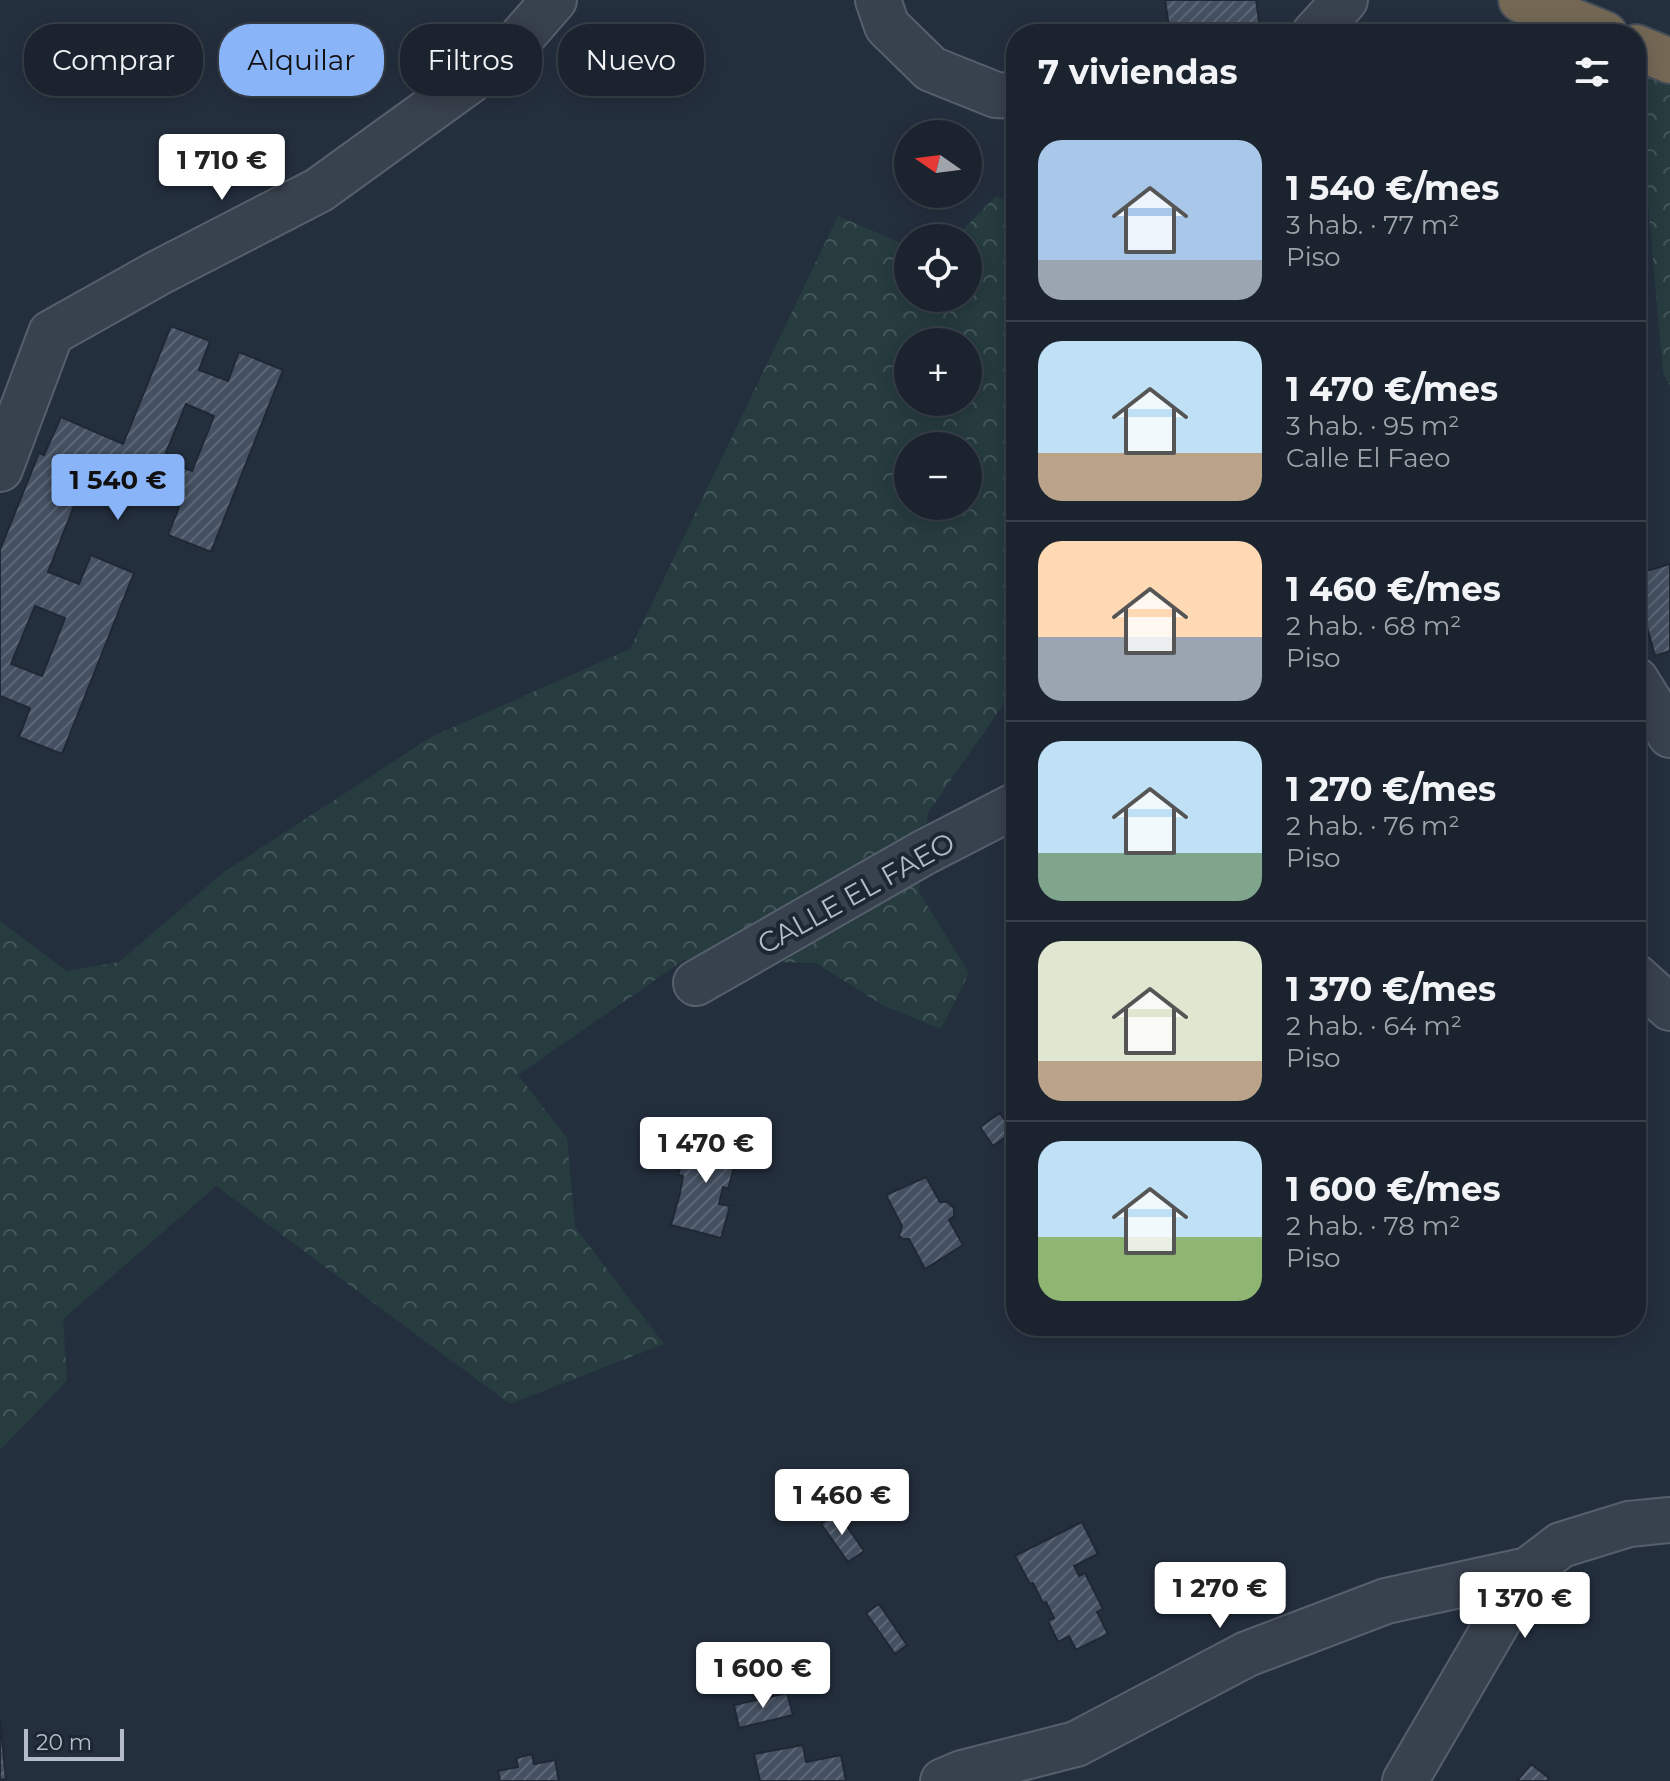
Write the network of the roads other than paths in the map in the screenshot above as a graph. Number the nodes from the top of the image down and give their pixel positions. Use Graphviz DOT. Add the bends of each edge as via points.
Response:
graph roads {
  1 [pos="554,0"];
  2 [pos="878,0"];
  3 [pos="1536,14"];
  4 [pos="1570,24"];
  5 [pos="1646,51"];
  6 [pos="1670,61"];
  7 [pos="1006,96"];
  8 [pos="0,469"];
  9 [pos="1646,696"];
  10 [pos="1670,735"];
  11 [pos="1006,810"];
  12 [pos="696,983"];
  13 [pos="1646,986"];
  14 [pos="1670,1008"];
  15 [pos="1670,1520"];
  16 [pos="1528,1570"];
  17 [pos="943,1781"];
  18 [pos="1405,1781"];
  1 -- 8 [label="street" via="507,54 319,190 51,333"];
  2 -- 7 [label="street" via="887,26 931,69"];
  3 -- 4 [label="highway"];
  5 -- 6 [label="highway"];
  9 -- 10 [label="street"];
  11 -- 12 [label="street, CALLE EL FAEO"];
  13 -- 14 [label="street"];
  15 -- 16 [label="street" via="1629,1524 1561,1545"];
  16 -- 17 [label="street" via="1386,1601 1247,1654 1076,1744"];
  16 -- 18 [label="street"];
}
